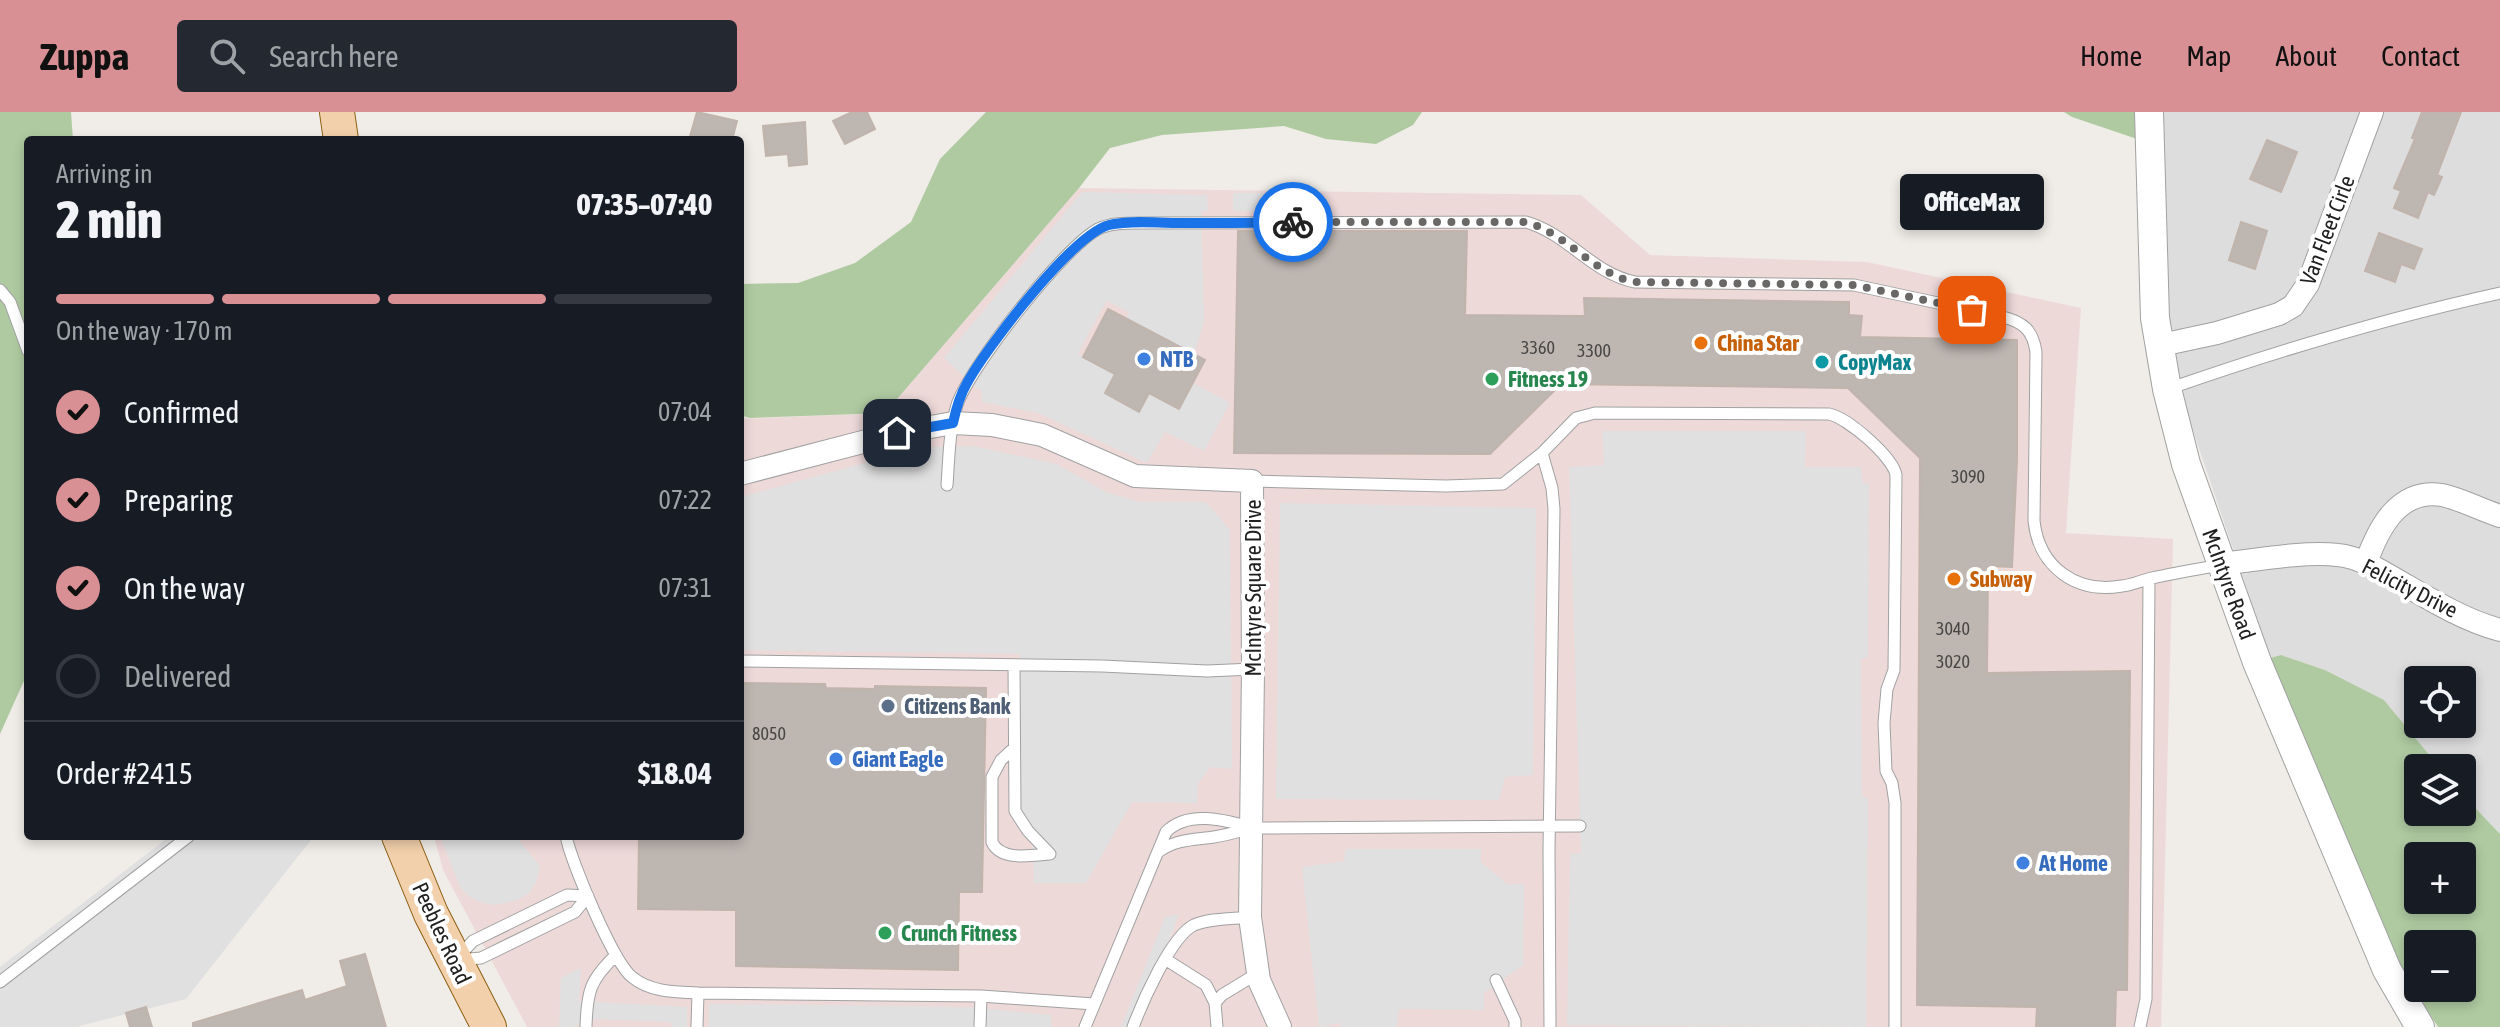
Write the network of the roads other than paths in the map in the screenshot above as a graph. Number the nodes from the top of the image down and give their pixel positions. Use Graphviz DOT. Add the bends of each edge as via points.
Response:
graph roads {
  1 [pos="337,112"];
  2 [pos="2149,112"];
  3 [pos="2372,112"];
  4 [pos="340,136"];
  5 [pos="0,290"];
  6 [pos="2500,293"];
  7 [pos="24,340"];
  8 [pos="2161,345"];
  9 [pos="2167,389"];
  10 [pos="953,423"];
  11 [pos="1542,453"];
  12 [pos="744,473"];
  13 [pos="1252,481"];
  14 [pos="947,485"];
  15 [pos="2500,516"];
  16 [pos="2366,563"];
  17 [pos="2222,564"];
  18 [pos="2149,579"];
  19 [pos="2500,630"];
  20 [pos="744,661"];
  21 [pos="1014,666"];
  22 [pos="1253,669"];
  23 [pos="1014,748"];
  24 [pos="1549,826"];
  25 [pos="1580,826"];
  26 [pos="1252,828"];
  27 [pos="184,840"];
  28 [pos="401,840"];
  29 [pos="567,840"];
  30 [pos="1158,852"];
  31 [pos="588,896"];
  32 [pos="1250,917"];
  33 [pos="616,955"];
  34 [pos="1165,959"];
  35 [pos="453,961"];
  36 [pos="1258,973"];
  37 [pos="1496,980"];
  38 [pos="0,982"];
  39 [pos="698,993"];
  40 [pos="981,996"];
  41 [pos="1215,1003"];
  42 [pos="1094,1004"];
  43 [pos="489,1027"];
  44 [pos="586,1027"];
  45 [pos="697,1027"];
  46 [pos="980,1027"];
  47 [pos="1085,1027"];
  48 [pos="1133,1027"];
  49 [pos="1217,1027"];
  50 [pos="1280,1027"];
  51 [pos="1515,1027"];
  52 [pos="1550,1027"];
  53 [pos="1895,1027"];
  54 [pos="2140,1027"];
  55 [pos="2420,1027"];
  1 -- 4 [label="main road"];
  2 -- 8 [label="street, McIntyre Road" via="2154,305"];
  3 -- 8 [label="street, Van Fleet Cirle" via="2308,284 2293,306 2267,319"];
  5 -- 7 [label="lane"];
  6 -- 9 [label="lane" via="2355,328"];
  8 -- 9 [label="street, McIntyre Road"];
  9 -- 17 [label="street, McIntyre Road" via="2186,464"];
  10 -- 12 [label="street, McIntyre Square Drive"];
  10 -- 13 [label="street, McIntyre Square Drive" via="1042,435 1135,476"];
  10 -- 14 [label="lane"];
  10 -- 18 [label="lane" via="969,379 1033,293 1074,246 1106,226 1526,222 1552,231 1620,279 1854,285 2023,324 2035,340 2036,352 2034,521 2040,550 2056,569 2094,587"];
  11 -- 13 [label="lane" via="1510,481 1494,486"];
  11 -- 24 [label="lane" via="1554,509"];
  11 -- 53 [label="lane" via="1576,418 1595,413 1829,414 1852,425 1894,468 1894,670 1884,723 1886,771 1895,803"];
  13 -- 22 [label="street, McIntyre Square Drive"];
  15 -- 16 [label="street" via="2438,495 2414,498 2387,516"];
  16 -- 17 [label="street, Felicity Drive" via="2339,555"];
  16 -- 19 [label="street, Felicity Drive"];
  17 -- 18 [label="lane"];
  17 -- 55 [label="street, McIntyre Road" via="2257,662 2387,970"];
  18 -- 54 [label="lane" via="2146,999"];
  20 -- 21 [label="lane"];
  21 -- 22 [label="lane"];
  21 -- 23 [label="lane"];
  22 -- 26 [label="street, McIntyre Square Drive"];
  23 -- 23 [label="lane" via="1015,811 1050,854 1013,855 1000,852 992,842 992,777"];
  24 -- 25 [label="lane"];
  24 -- 26 [label="lane"];
  24 -- 52 [label="lane"];
  26 -- 30 [label="lane" via="1181,840"];
  26 -- 30 [label="lane" via="1219,818 1183,822 1166,832"];
  26 -- 32 [label="street, McIntyre Square Drive"];
  27 -- 38 [label="lane"];
  28 -- 35 [label="main road, Peebles Road"];
  29 -- 31 [label="lane"];
  30 -- 42 [label="lane"];
  31 -- 33 [label="lane"];
  31 -- 35 [label="lane" via="575,912 481,958"];
  31 -- 35 [label="lane" via="567,895 473,941"];
  32 -- 34 [label="lane" via="1198,923"];
  32 -- 36 [label="street, McIntyre Square Drive"];
  33 -- 39 [label="lane" via="642,984"];
  33 -- 44 [label="lane" via="591,983"];
  34 -- 41 [label="lane" via="1206,985"];
  34 -- 48 [label="lane"];
  35 -- 43 [label="main road, Peebles Road"];
  36 -- 41 [label="lane"];
  36 -- 50 [label="street, McIntyre Square Drive"];
  37 -- 51 [label="lane"];
  39 -- 40 [label="lane"];
  39 -- 45 [label="lane"];
  40 -- 42 [label="lane"];
  40 -- 46 [label="lane"];
  41 -- 49 [label="lane"];
  42 -- 47 [label="lane"];
}
